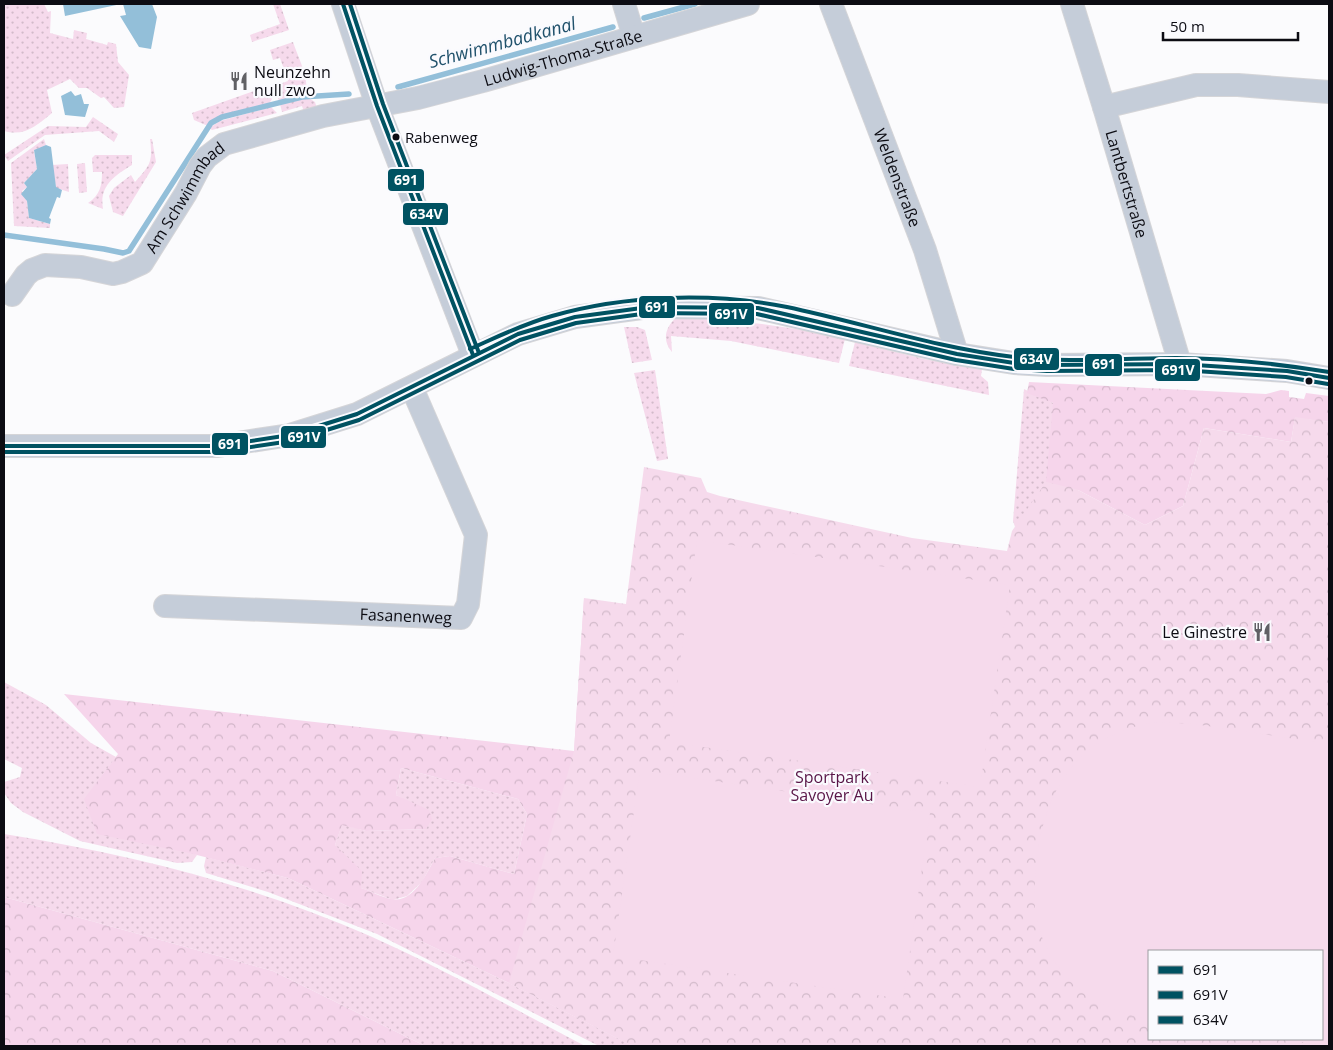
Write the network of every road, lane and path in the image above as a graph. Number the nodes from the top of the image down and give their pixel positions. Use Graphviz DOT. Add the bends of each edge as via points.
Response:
graph roads {
  1 [pos="343,4"];
  2 [pos="624,4"];
  3 [pos="748,4"];
  4 [pos="831,4"];
  5 [pos="1072,4"];
  6 [pos="634,37"];
  7 [pos="1329,92"];
  8 [pos="377,106"];
  9 [pos="1104,107"];
  10 [pos="6,297"];
  11 [pos="957,354"];
  12 [pos="473,355"];
  13 [pos="1180,364"];
  14 [pos="1329,378"];
  15 [pos="412,388"];
  16 [pos="4,446"];
  17 [pos="166,606"];
  1 -- 8 [label="street"];
  2 -- 6 [label="street"];
  3 -- 6 [label="street, Ludwig-Thoma-Straße"];
  4 -- 11 [label="street, Weldenstraße" via="925,250"];
  5 -- 9 [label="street, Lantbertstraße"];
  6 -- 8 [label="street, Ludwig-Thoma-Straße" via="483,81"];
  7 -- 9 [label="street" via="1196,85"];
  8 -- 10 [label="street, Am Schwimmbad" via="323,116 224,144 200,166 142,263 113,274 74,266 45,265 26,275"];
  8 -- 12 [label="street"];
  9 -- 13 [label="street, Lantbertstraße"];
  11 -- 12 [label="street" via="784,312 683,306 649,307 568,318 518,334"];
  11 -- 13 [label="street" via="1047,365"];
  12 -- 15 [label="street"];
  13 -- 14 [label="street" via="1287,371"];
  15 -- 16 [label="street" via="339,421 256,441 218,446"];
  15 -- 17 [label="street, Fasanenweg" via="476,535 468,604 460,618"];
}
